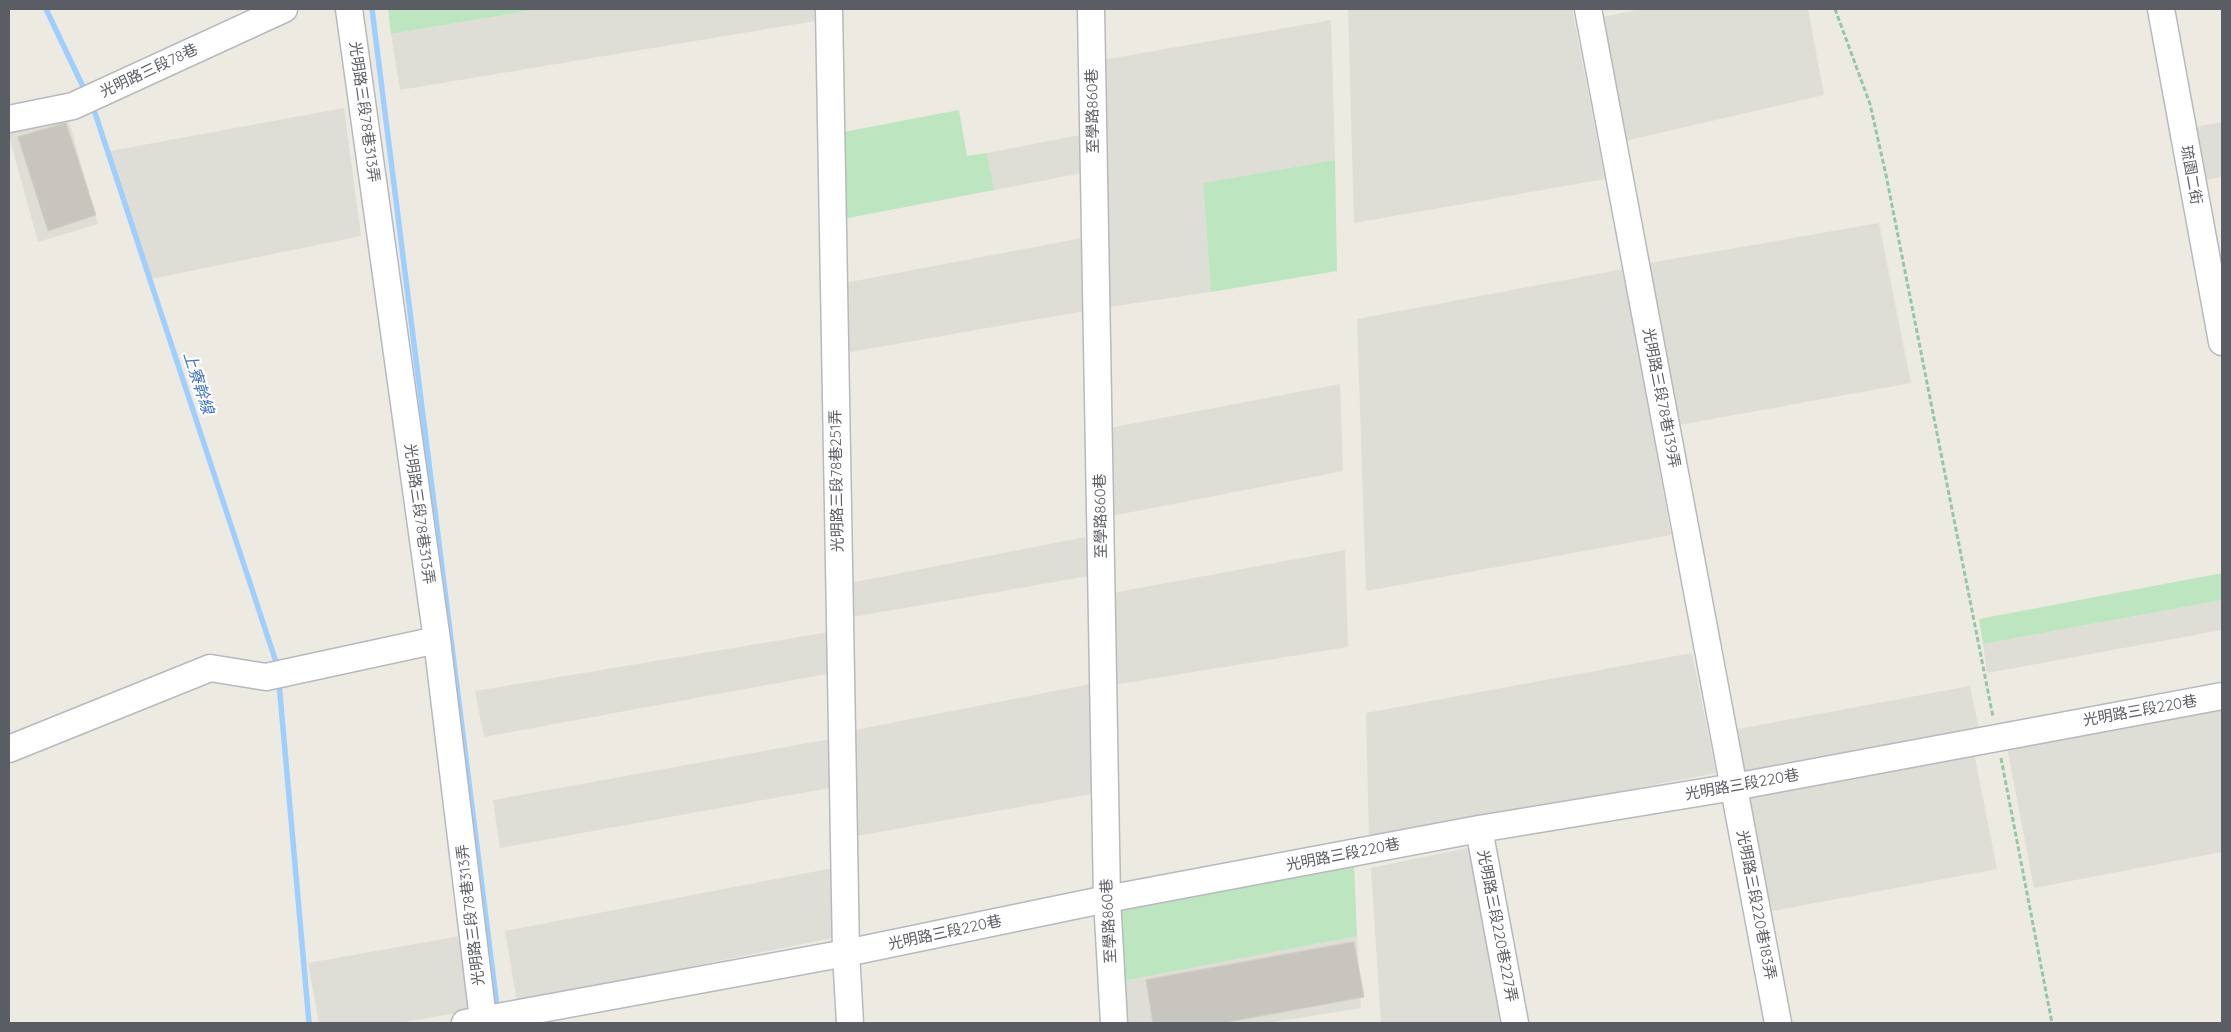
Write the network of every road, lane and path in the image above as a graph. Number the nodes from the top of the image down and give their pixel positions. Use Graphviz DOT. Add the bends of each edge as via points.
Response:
graph roads {
  1 [pos="284,9"];
  2 [pos="349,9"];
  3 [pos="829,9"];
  4 [pos="1091,9"];
  5 [pos="1588,9"];
  6 [pos="1835,9"];
  7 [pos="2160,9"];
  8 [pos="9,120"];
  9 [pos="2222,342"];
  10 [pos="437,640"];
  11 [pos="2222,696"];
  12 [pos="1997,738"];
  13 [pos="9,749"];
  14 [pos="1734,787"];
  15 [pos="1479,829"];
  16 [pos="1106,899"];
  17 [pos="846,953"];
  18 [pos="474,1021"];
  19 [pos="850,1023"];
  20 [pos="1114,1023"];
  21 [pos="1515,1023"];
  22 [pos="1778,1023"];
  23 [pos="2052,1023"];
  1 -- 8 [label="street, 光明路三段78巷" via="73,106"];
  2 -- 10 [label="street, 光明路三段78巷313弄"];
  3 -- 17 [label="street, 光明路三段78巷251弄"];
  4 -- 16 [label="street, 至學路860巷"];
  5 -- 14 [label="street, 光明路三段78巷139弄"];
  6 -- 12 [label="path" via="1870,104 1884,166"];
  7 -- 9 [label="street, 琉園二街"];
  10 -- 13 [label="street" via="266,677 210,668"];
  10 -- 18 [label="street, 光明路三段78巷313弄"];
  11 -- 12 [label="street, 光明路三段220巷"];
  12 -- 14 [label="street, 光明路三段220巷"];
  12 -- 23 [label="path"];
  14 -- 15 [label="street, 光明路三段220巷"];
  14 -- 22 [label="street, 光明路三段220巷183弄"];
  15 -- 16 [label="street, 光明路三段220巷"];
  15 -- 21 [label="street, 光明路三段220巷227弄"];
  16 -- 17 [label="street, 光明路三段220巷"];
  16 -- 20 [label="street, 至學路860巷"];
  17 -- 18 [label="street, 光明路三段220巷"];
  17 -- 19 [label="street, 光明路三段78巷251弄"];
}
